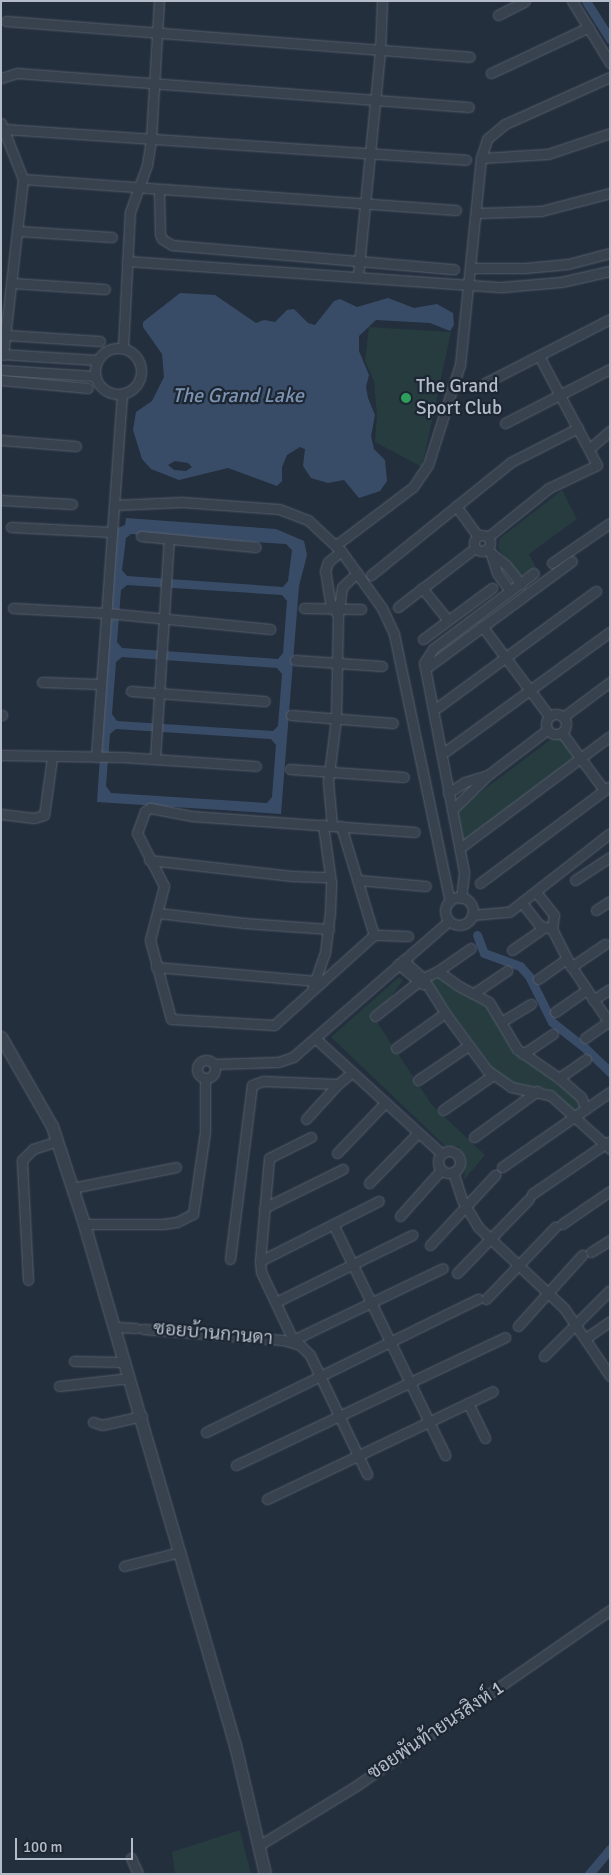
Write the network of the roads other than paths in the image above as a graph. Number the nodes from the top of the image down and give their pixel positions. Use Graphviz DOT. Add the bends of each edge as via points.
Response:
graph roads {
  1 [pos="159,1"];
  2 [pos="382,1"];
  3 [pos="525,1"];
  4 [pos="572,1"];
  5 [pos="498,16"];
  6 [pos="6,20"];
  7 [pos="589,27"];
  8 [pos="157,34"];
  9 [pos="380,51"];
  10 [pos="470,57"];
  11 [pos="610,63"];
  12 [pos="491,73"];
  13 [pos="610,77"];
  14 [pos="1,78"];
  15 [pos="153,85"];
  16 [pos="374,102"];
  17 [pos="469,107"];
  18 [pos="3,126"];
  19 [pos="610,133"];
  20 [pos="151,139"];
  21 [pos="370,152"];
  22 [pos="481,158"];
  23 [pos="466,160"];
  24 [pos="23,179"];
  25 [pos="140,188"];
  26 [pos="159,191"];
  27 [pos="610,193"];
  28 [pos="365,204"];
  29 [pos="456,210"];
  30 [pos="477,213"];
  31 [pos="18,231"];
  32 [pos="112,237"];
  33 [pos="610,253"];
  34 [pos="360,260"];
  35 [pos="127,261"];
  36 [pos="471,268"];
  37 [pos="454,269"];
  38 [pos="610,270"];
  39 [pos="358,276"];
  40 [pos="12,283"];
  41 [pos="468,286"];
  42 [pos="105,289"];
  43 [pos="610,319"];
  44 [pos="7,335"];
  45 [pos="100,341"];
  46 [pos="123,348"];
  47 [pos="2,355"];
  48 [pos="539,356"];
  49 [pos="97,360"];
  50 [pos="610,369"];
  51 [pos="1,370"];
  52 [pos="95,376"];
  53 [pos="1,380"];
  54 [pos="486,383"];
  55 [pos="88,388"];
  56 [pos="122,394"];
  57 [pos="560,395"];
  58 [pos="505,423"];
  59 [pos="578,428"];
  60 [pos="610,431"];
  61 [pos="1,440"];
  62 [pos="76,446"];
  63 [pos="589,449"];
  64 [pos="1,500"];
  65 [pos="72,504"];
  66 [pos="114,505"];
  67 [pos="456,506"];
  68 [pos="610,523"];
  69 [pos="11,527"];
  70 [pos="112,532"];
  71 [pos="140,536"];
  72 [pos="478,536"];
  73 [pos="488,538"];
  74 [pos="170,539"];
  75 [pos="255,547"];
  76 [pos="338,548"];
  77 [pos="475,548"];
  78 [pos="488,552"];
  79 [pos="572,561"];
  80 [pos="552,563"];
  81 [pos="357,573"];
  82 [pos="534,573"];
  83 [pos="371,574"];
  84 [pos="521,584"];
  85 [pos="422,588"];
  86 [pos="492,588"];
  87 [pos="510,591"];
  88 [pos="596,591"];
  89 [pos="398,607"];
  90 [pos="13,608"];
  91 [pos="304,608"];
  92 [pos="361,609"];
  93 [pos="337,611"];
  94 [pos="108,613"];
  95 [pos="164,619"];
  96 [pos="448,620"];
  97 [pos="482,626"];
  98 [pos="270,629"];
  99 [pos="610,632"];
  100 [pos="423,638"];
  101 [pos="506,657"];
  102 [pos="296,660"];
  103 [pos="339,663"];
  104 [pos="382,666"];
  105 [pos="429,666"];
  106 [pos="42,682"];
  107 [pos="610,682"];
  108 [pos="100,684"];
  109 [pos="158,690"];
  110 [pos="530,690"];
  111 [pos="132,691"];
  112 [pos="265,700"];
  113 [pos="438,707"];
  114 [pos="291,715"];
  115 [pos="549,716"];
  116 [pos="563,717"];
  117 [pos="336,719"];
  118 [pos="393,723"];
  119 [pos="547,730"];
  120 [pos="562,733"];
  121 [pos="610,736"];
  122 [pos="446,751"];
  123 [pos="1,755"];
  124 [pos="96,757"];
  125 [pos="52,758"];
  126 [pos="580,758"];
  127 [pos="155,759"];
  128 [pos="256,766"];
  129 [pos="290,769"];
  130 [pos="329,771"];
  131 [pos="488,775"];
  132 [pos="404,777"];
  133 [pos="607,788"];
  134 [pos="448,793"];
  135 [pos="452,810"];
  136 [pos="1,814"];
  137 [pos="332,825"];
  138 [pos="414,832"];
  139 [pos="610,833"];
  140 [pos="464,845"];
  141 [pos="610,857"];
  142 [pos="149,860"];
  143 [pos="330,877"];
  144 [pos="358,880"];
  145 [pos="574,880"];
  146 [pos="480,883"];
  147 [pos="426,886"];
  148 [pos="536,892"];
  149 [pos="461,898"];
  150 [pos="450,901"];
  151 [pos="610,901"];
  152 [pos="522,903"];
  153 [pos="596,910"];
  154 [pos="158,913"];
  155 [pos="472,915"];
  156 [pos="449,921"];
  157 [pos="329,928"];
  158 [pos="549,928"];
  159 [pos="374,935"];
  160 [pos="408,936"];
  161 [pos="606,944"];
  162 [pos="471,948"];
  163 [pos="512,950"];
  164 [pos="401,962"];
  165 [pos="569,963"];
  166 [pos="156,967"];
  167 [pos="438,971"];
  168 [pos="507,971"];
  169 [pos="538,978"];
  170 [pos="422,981"];
  171 [pos="314,985"];
  172 [pos="610,989"];
  173 [pos="587,990"];
  174 [pos="474,992"];
  175 [pos="593,1000"];
  176 [pos="531,1004"];
  177 [pos="555,1012"];
  178 [pos="445,1013"];
  179 [pos="375,1016"];
  180 [pos="501,1022"];
  181 [pos="609,1023"];
  182 [pos="553,1034"];
  183 [pos="1,1037"];
  184 [pos="585,1038"];
  185 [pos="316,1039"];
  186 [pos="468,1046"];
  187 [pos="396,1048"];
  188 [pos="523,1054"];
  189 [pos="586,1059"];
  190 [pos="214,1064"];
  191 [pos="351,1072"];
  192 [pos="493,1075"];
  193 [pos="205,1078"];
  194 [pos="559,1078"];
  195 [pos="418,1080"];
  196 [pos="338,1084"];
  197 [pos="537,1092"];
  198 [pos="610,1092"];
  199 [pos="385,1103"];
  200 [pos="585,1106"];
  201 [pos="443,1110"];
  202 [pos="576,1116"];
  203 [pos="306,1119"];
  204 [pos="418,1132"];
  205 [pos="311,1137"];
  206 [pos="474,1137"];
  207 [pos="57,1141"];
  208 [pos="608,1145"];
  209 [pos="337,1153"];
  210 [pos="441,1153"];
  211 [pos="176,1167"];
  212 [pos="502,1167"];
  213 [pos="342,1169"];
  214 [pos="441,1170"];
  215 [pos="453,1172"];
  216 [pos="495,1175"];
  217 [pos="369,1183"];
  218 [pos="72,1188"];
  219 [pos="610,1191"];
  220 [pos="379,1201"];
  221 [pos="466,1206"];
  222 [pos="264,1208"];
  223 [pos="400,1216"];
  224 [pos="84,1224"];
  225 [pos="333,1224"];
  226 [pos="412,1235"];
  227 [pos="491,1240"];
  228 [pos="610,1240"];
  229 [pos="430,1245"];
  230 [pos="592,1252"];
  231 [pos="582,1255"];
  232 [pos="230,1259"];
  233 [pos="260,1261"];
  234 [pos="352,1264"];
  235 [pos="518,1265"];
  236 [pos="444,1268"];
  237 [pos="457,1273"];
  238 [pos="28,1280"];
  239 [pos="610,1290"];
  240 [pos="548,1293"];
  241 [pos="276,1302"];
  242 [pos="371,1304"];
  243 [pos="610,1322"];
  244 [pos="578,1325"];
  245 [pos="518,1326"];
  246 [pos="115,1327"];
  247 [pos="505,1337"];
  248 [pos="586,1338"];
  249 [pos="290,1340"];
  250 [pos="391,1343"];
  251 [pos="544,1356"];
  252 [pos="74,1361"];
  253 [pos="125,1362"];
  254 [pos="610,1375"];
  255 [pos="321,1377"];
  256 [pos="130,1378"];
  257 [pos="409,1382"];
  258 [pos="59,1386"];
  259 [pos="493,1391"];
  260 [pos="468,1403"];
  261 [pos="340,1415"];
  262 [pos="142,1416"];
  263 [pos="93,1422"];
  264 [pos="429,1422"];
  265 [pos="206,1432"];
  266 [pos="486,1438"];
  267 [pos="358,1455"];
  268 [pos="446,1455"];
  269 [pos="236,1466"];
  270 [pos="367,1474"];
  271 [pos="267,1499"];
  272 [pos="180,1552"];
  273 [pos="124,1566"];
  274 [pos="610,1610"];
  275 [pos="258,1846"];
  276 [pos="131,1858"];
  277 [pos="138,1874"];
  278 [pos="265,1874"];
  1 -- 8 [label="street"];
  2 -- 9 [label="street"];
  3 -- 5 [label="street"];
  4 -- 7 [label="street"];
  6 -- 8 [label="street"];
  7 -- 11 [label="street"];
  7 -- 12 [label="street"];
  8 -- 9 [label="street"];
  8 -- 15 [label="street"];
  9 -- 10 [label="street"];
  9 -- 16 [label="street"];
  13 -- 22 [label="street" via="505,124 487,139"];
  14 -- 15 [label="street" via="16,73"];
  15 -- 16 [label="street"];
  15 -- 20 [label="street"];
  16 -- 17 [label="street"];
  16 -- 21 [label="street"];
  18 -- 20 [label="street"];
  18 -- 24 [label="street"];
  19 -- 22 [label="street" via="548,154"];
  20 -- 21 [label="street"];
  20 -- 25 [label="street"];
  21 -- 23 [label="street"];
  21 -- 28 [label="street"];
  22 -- 30 [label="street"];
  24 -- 25 [label="street"];
  24 -- 31 [label="street"];
  25 -- 26 [label="street"];
  25 -- 35 [label="street" via="130,212"];
  26 -- 28 [label="street"];
  26 -- 34 [label="street" via="159,226 166,243"];
  27 -- 30 [label="street" via="541,211"];
  28 -- 29 [label="street"];
  28 -- 34 [label="street"];
  30 -- 36 [label="street"];
  31 -- 32 [label="street"];
  31 -- 40 [label="street"];
  33 -- 36 [label="street" via="568,264"];
  34 -- 37 [label="street"];
  34 -- 39 [label="street"];
  35 -- 39 [label="street"];
  35 -- 46 [label="street"];
  36 -- 41 [label="street"];
  38 -- 41 [label="street" via="526,286"];
  39 -- 41 [label="street"];
  40 -- 42 [label="street"];
  40 -- 44 [label="street"];
  41 -- 76 [label="street" via="457,379 422,478"];
  43 -- 48 [label="street"];
  44 -- 45 [label="street"];
  44 -- 47 [label="street"];
  46 -- 49 [label="street" via="109,350"];
  46 -- 56 [label="street" via="137,357 142,371 137,386"];
  47 -- 49 [label="street"];
  48 -- 54 [label="street"];
  48 -- 57 [label="street"];
  49 -- 52 [label="street"];
  50 -- 57 [label="street"];
  51 -- 52 [label="street"];
  52 -- 56 [label="street" via="102,389"];
  53 -- 55 [label="street"];
  56 -- 66 [label="street"];
  57 -- 58 [label="street"];
  57 -- 59 [label="street"];
  59 -- 63 [label="street"];
  59 -- 67 [label="street" via="514,460"];
  60 -- 63 [label="street"];
  61 -- 62 [label="street"];
  63 -- 73 [label="street" via="596,466 550,488"];
  64 -- 65 [label="street"];
  66 -- 70 [label="street"];
  66 -- 76 [label="street" via="182,502 279,509 308,520"];
  67 -- 72 [label="street"];
  67 -- 83 [label="street"];
  68 -- 80 [label="street"];
  69 -- 70 [label="street"];
  70 -- 94 [label="street"];
  71 -- 74 [label="street"];
  72 -- 73 [label="street"];
  72 -- 77 [label="street"];
  73 -- 78 [label="street"];
  74 -- 75 [label="street"];
  74 -- 95 [label="street"];
  76 -- 81 [label="street"];
  76 -- 93 [label="street" via="325,571"];
  77 -- 78 [label="street"];
  77 -- 85 [label="street"];
  78 -- 84 [label="street" via="506,565"];
  78 -- 87 [label="street"];
  79 -- 97 [label="street"];
  81 -- 93 [label="street" via="342,587"];
  81 -- 150 [label="street" via="382,608 394,634"];
  82 -- 84 [label="street"];
  84 -- 87 [label="street"];
  85 -- 89 [label="street"];
  85 -- 96 [label="street"];
  86 -- 96 [label="street"];
  87 -- 134 [label="street" via="425,659"];
  88 -- 101 [label="street"];
  90 -- 94 [label="street"];
  91 -- 93 [label="street"];
  92 -- 93 [label="street"];
  93 -- 103 [label="street"];
  94 -- 95 [label="street"];
  94 -- 108 [label="street"];
  95 -- 98 [label="street"];
  95 -- 109 [label="street"];
  96 -- 100 [label="street"];
  97 -- 101 [label="street"];
  97 -- 105 [label="street"];
  99 -- 110 [label="street"];
  101 -- 110 [label="street"];
  101 -- 113 [label="street"];
  102 -- 103 [label="street"];
  103 -- 104 [label="street"];
  103 -- 117 [label="street"];
  106 -- 108 [label="street"];
  107 -- 116 [label="street"];
  108 -- 124 [label="street"];
  109 -- 111 [label="street"];
  109 -- 112 [label="street"];
  109 -- 127 [label="street"];
  110 -- 115 [label="street"];
  110 -- 122 [label="street"];
  114 -- 117 [label="street"];
  115 -- 116 [label="street" via="557,714"];
  115 -- 119 [label="street" via="545,724"];
  116 -- 120 [label="street" via="566,727"];
  117 -- 118 [label="street"];
  117 -- 130 [label="street"];
  119 -- 120 [label="street" via="555,735"];
  119 -- 131 [label="street"];
  120 -- 126 [label="street"];
  121 -- 126 [label="street"];
  123 -- 125 [label="street"];
  124 -- 125 [label="street"];
  124 -- 127 [label="street"];
  125 -- 136 [label="street" via="44,814 34,818"];
  126 -- 133 [label="street"];
  126 -- 140 [label="street"];
  127 -- 128 [label="street"];
  129 -- 130 [label="street"];
  130 -- 132 [label="street"];
  130 -- 137 [label="street"];
  131 -- 134 [label="street" via="463,783"];
  131 -- 135 [label="street"];
  133 -- 146 [label="street"];
  134 -- 135 [label="street"];
  135 -- 149 [label="street" via="464,872"];
  137 -- 138 [label="street"];
  137 -- 142 [label="street" via="192,816 150,808 145,811 137,832"];
  137 -- 143 [label="street"];
  137 -- 144 [label="street"];
  139 -- 148 [label="street"];
  141 -- 145 [label="street"];
  142 -- 143 [label="street" via="292,876"];
  142 -- 154 [label="street" via="164,886"];
  143 -- 157 [label="street"];
  144 -- 147 [label="street"];
  144 -- 159 [label="street"];
  148 -- 152 [label="street"];
  148 -- 158 [label="street" via="554,916"];
  149 -- 150 [label="street"];
  149 -- 155 [label="street" via="470,904"];
  150 -- 156 [label="street" via="445,913"];
  151 -- 153 [label="street"];
  152 -- 155 [label="street" via="498,915"];
  152 -- 158 [label="street" via="539,925"];
  154 -- 157 [label="street" via="244,924"];
  154 -- 166 [label="street" via="150,936"];
  155 -- 156 [label="street" via="468,922 460,925"];
  156 -- 164 [label="street"];
  157 -- 171 [label="street"];
  158 -- 163 [label="street"];
  158 -- 165 [label="street"];
  159 -- 160 [label="street"];
  159 -- 171 [label="street"];
  161 -- 165 [label="street"];
  162 -- 167 [label="street"];
  164 -- 170 [label="street"];
  164 -- 185 [label="street"];
  165 -- 169 [label="street"];
  165 -- 173 [label="street"];
  166 -- 171 [label="street"];
  166 -- 171 [label="street" via="168,1016 174,1020 270,1026"];
  167 -- 170 [label="street"];
  167 -- 174 [label="street" via="457,985"];
  168 -- 174 [label="street"];
  170 -- 178 [label="street"];
  170 -- 179 [label="street"];
  172 -- 175 [label="street"];
  173 -- 175 [label="street"];
  173 -- 177 [label="street"];
  174 -- 180 [label="street" via="489,1002"];
  175 -- 181 [label="street"];
  176 -- 180 [label="street"];
  178 -- 186 [label="street"];
  178 -- 187 [label="street"];
  180 -- 188 [label="street"];
  181 -- 184 [label="street"];
  182 -- 188 [label="street"];
  183 -- 207 [label="street" via="38,1100"];
  185 -- 190 [label="street" via="301,1052 278,1062"];
  185 -- 191 [label="street"];
  186 -- 192 [label="street"];
  186 -- 195 [label="street"];
  188 -- 194 [label="street"];
  189 -- 194 [label="street"];
  190 -- 193 [label="street" via="214,1074"];
  190 -- 193 [label="street" via="207,1060 200,1063 198,1071"];
  191 -- 196 [label="street"];
  191 -- 199 [label="street"];
  192 -- 197 [label="street" via="511,1087"];
  192 -- 201 [label="street"];
  193 -- 224 [label="street" via="205,1132 193,1214 163,1224"];
  194 -- 200 [label="street" via="581,1097"];
  196 -- 203 [label="street"];
  196 -- 232 [label="street" via="263,1081 252,1085"];
  197 -- 202 [label="street" via="550,1095"];
  197 -- 206 [label="street"];
  198 -- 200 [label="street"];
  199 -- 204 [label="street"];
  199 -- 209 [label="street"];
  200 -- 202 [label="street"];
  202 -- 208 [label="street"];
  202 -- 212 [label="street"];
  204 -- 210 [label="street"];
  204 -- 217 [label="street"];
  205 -- 222 [label="street" via="269,1158"];
  207 -- 218 [label="street"];
  207 -- 238 [label="street" via="33,1149 22,1160"];
  208 -- 227 [label="street" via="530,1197"];
  210 -- 214 [label="street" via="438,1161"];
  210 -- 215 [label="street" via="449,1150 457,1154 459,1166"];
  211 -- 218 [label="street"];
  213 -- 222 [label="street"];
  214 -- 215 [label="street"];
  214 -- 223 [label="street"];
  215 -- 221 [label="street"];
  216 -- 221 [label="street"];
  218 -- 224 [label="street"];
  219 -- 235 [label="street" via="558,1226"];
  220 -- 225 [label="street"];
  221 -- 227 [label="street"];
  221 -- 229 [label="street"];
  222 -- 233 [label="street"];
  224 -- 246 [label="street"];
  225 -- 233 [label="street"];
  225 -- 234 [label="street"];
  226 -- 234 [label="street"];
  227 -- 235 [label="street"];
  227 -- 237 [label="street"];
  228 -- 230 [label="street"];
  231 -- 240 [label="street"];
  233 -- 241 [label="street" via="261,1272"];
  234 -- 241 [label="street"];
  234 -- 242 [label="street"];
  235 -- 240 [label="street"];
  235 -- 250 [label="street" via="482,1299"];
  236 -- 242 [label="street"];
  239 -- 244 [label="street"];
  240 -- 244 [label="street"];
  240 -- 245 [label="street"];
  241 -- 249 [label="street"];
  242 -- 249 [label="street"];
  242 -- 250 [label="street"];
  243 -- 248 [label="street"];
  244 -- 248 [label="street"];
  244 -- 251 [label="street"];
  246 -- 249 [label="street, ซอยบ้านกานดา"];
  246 -- 253 [label="street"];
  247 -- 257 [label="street"];
  248 -- 254 [label="street"];
  249 -- 255 [label="street" via="308,1351"];
  250 -- 255 [label="street"];
  250 -- 257 [label="street"];
  252 -- 253 [label="street"];
  253 -- 256 [label="street"];
  255 -- 261 [label="street"];
  255 -- 265 [label="street"];
  256 -- 258 [label="street"];
  256 -- 262 [label="street"];
  257 -- 261 [label="street"];
  257 -- 264 [label="street"];
  259 -- 260 [label="street"];
  260 -- 264 [label="street"];
  260 -- 266 [label="street"];
  261 -- 267 [label="street"];
  261 -- 269 [label="street"];
  262 -- 263 [label="street" via="102,1425"];
  262 -- 272 [label="street"];
  264 -- 267 [label="street"];
  264 -- 268 [label="street"];
  267 -- 270 [label="street"];
  267 -- 271 [label="street"];
  272 -- 273 [label="street"];
  272 -- 275 [label="street" via="235,1745"];
  274 -- 275 [label="street, ซอยพันท้ายนรสิงห์ 1" via="356,1786"];
  275 -- 278 [label="street"];
  276 -- 277 [label="street"];
}
